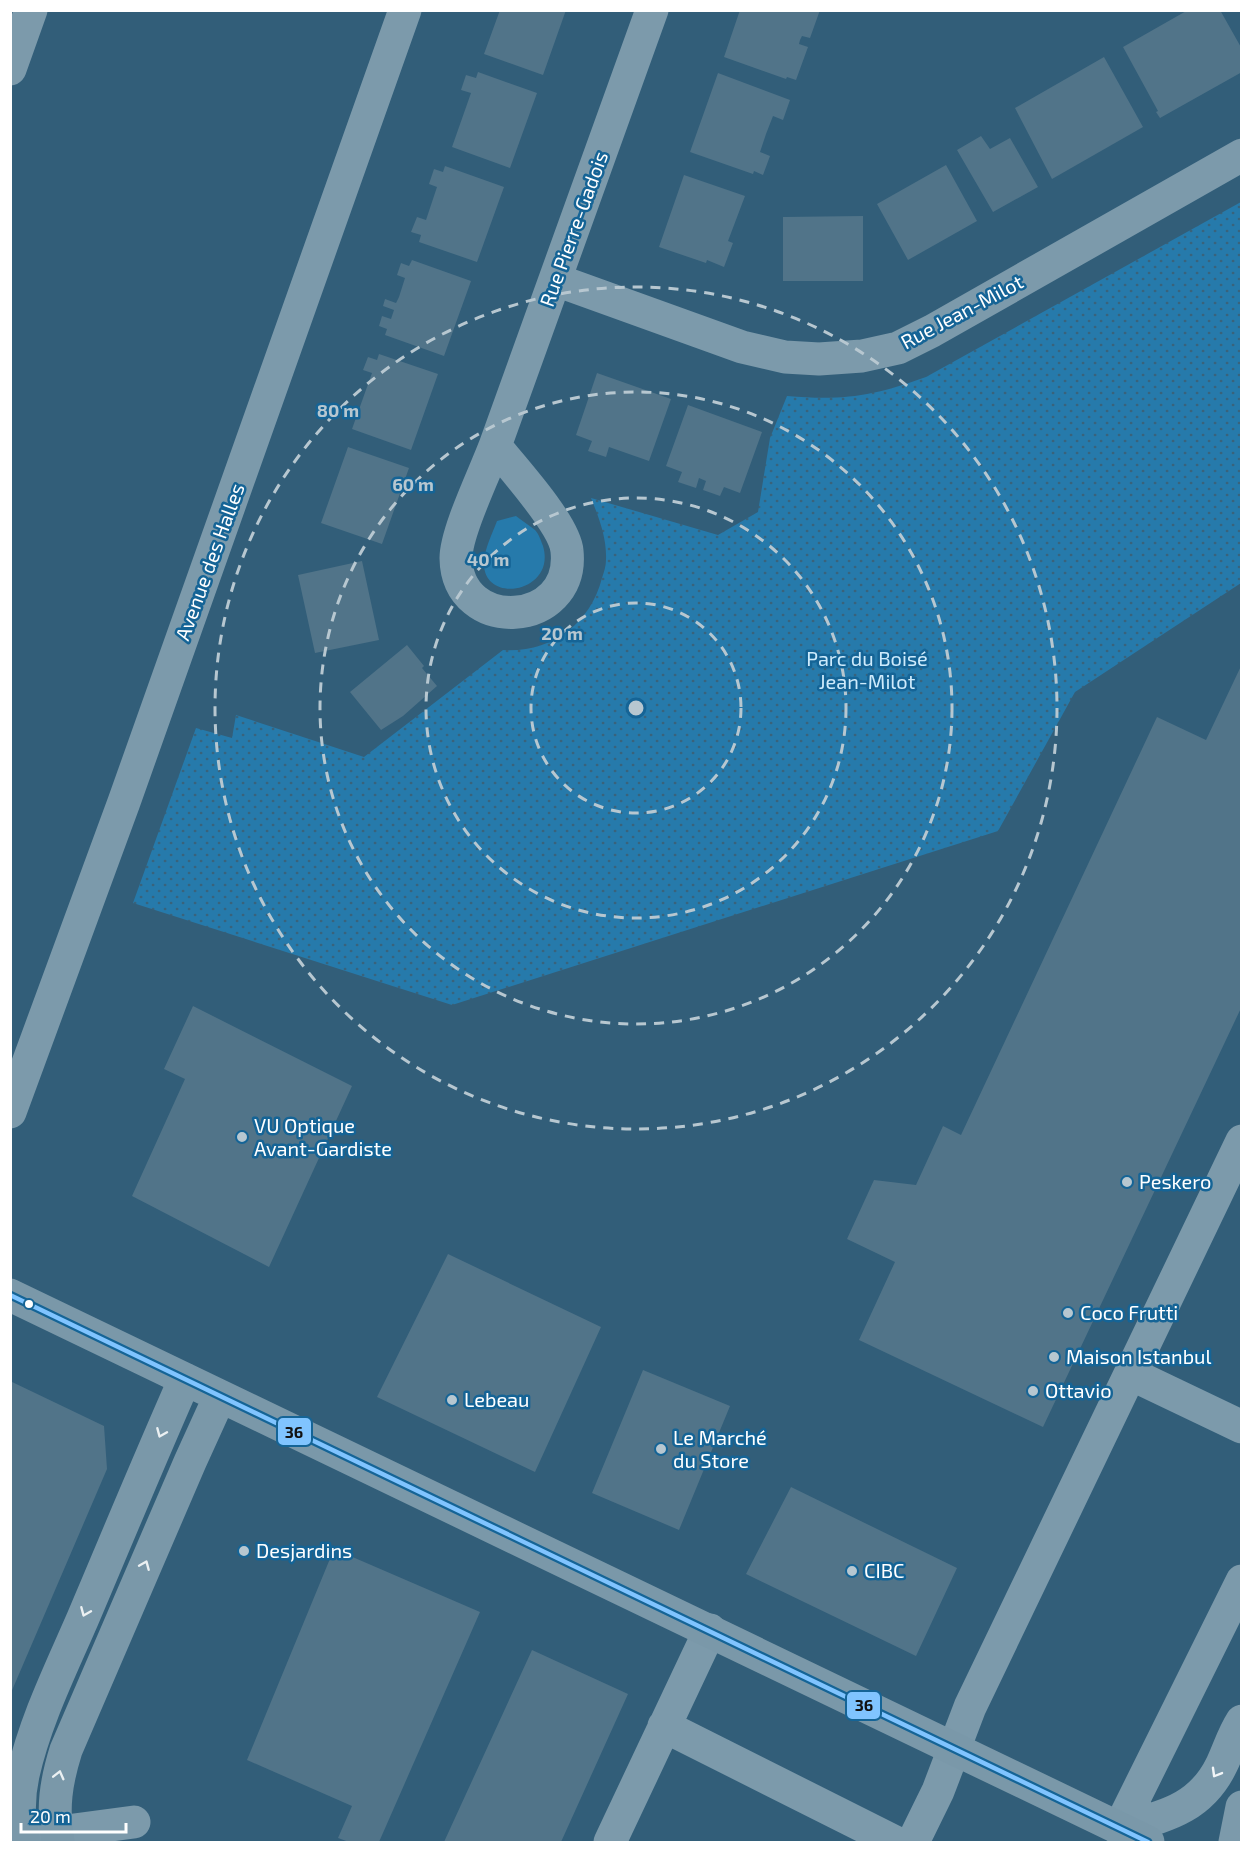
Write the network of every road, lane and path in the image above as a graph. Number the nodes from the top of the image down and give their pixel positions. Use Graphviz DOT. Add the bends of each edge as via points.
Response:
graph roads {
  1 [pos="31,10"];
  2 [pos="405,10"];
  3 [pos="652,10"];
  4 [pos="10,69"];
  5 [pos="1242,155"];
  6 [pos="556,280"];
  7 [pos="495,446"];
  8 [pos="10,1112"];
  9 [pos="1242,1141"];
  10 [pos="10,1295"];
  11 [pos="1131,1374"];
  12 [pos="185,1379"];
  13 [pos="220,1396"];
  14 [pos="1242,1427"];
  15 [pos="1242,1581"];
  16 [pos="710,1630"];
  17 [pos="1242,1721"];
  18 [pos="664,1726"];
  19 [pos="953,1750"];
  20 [pos="15,1803"];
  21 [pos="1242,1807"];
  22 [pos="134,1822"];
  23 [pos="1133,1836"];
  24 [pos="58,1838"];
  25 [pos="23,1840"];
  26 [pos="610,1842"];
  27 [pos="895,1842"];
  28 [pos="913,1842"];
  29 [pos="1235,1842"];
  1 -- 4 [label="street"];
  2 -- 8 [label="street, Avenue des Halles"];
  3 -- 6 [label="street, Rue Pierre-Gadois"];
  5 -- 6 [label="street, Rue Jean-Milot" via="932,331 898,348 862,356 785,357 742,347"];
  6 -- 7 [label="street, Rue Pierre-Gadois"];
  7 -- 7 [label="street, Rue Pierre-Gadois" via="459,539 458,575 467,592 481,604 498,612 516,614 550,599 561,585 567,549 561,531"];
  9 -- 11 [label="street"];
  10 -- 12 [label="main road"];
  11 -- 14 [label="street"];
  11 -- 19 [label="street" via="1010,1622"];
  12 -- 13 [label="main road"];
  12 -- 20 [label="main road, one-way" via="44,1712"];
  13 -- 16 [label="main road"];
  24 -- 13 [label="main road, one-way" via="55,1796 66,1750"];
  15 -- 23 [label="street"];
  16 -- 18 [label="street"];
  16 -- 19 [label="main road"];
  17 -- 23 [label="street, one-way" via="1209,1786 1194,1801"];
  18 -- 26 [label="street"];
  18 -- 27 [label="street"];
  19 -- 23 [label="main road"];
  19 -- 28 [label="street"];
  20 -- 24 [label="street"];
  20 -- 25 [label="main road"];
  21 -- 29 [label="street"];
  22 -- 24 [label="street"];
  24 -- 25 [label="street"];
}
